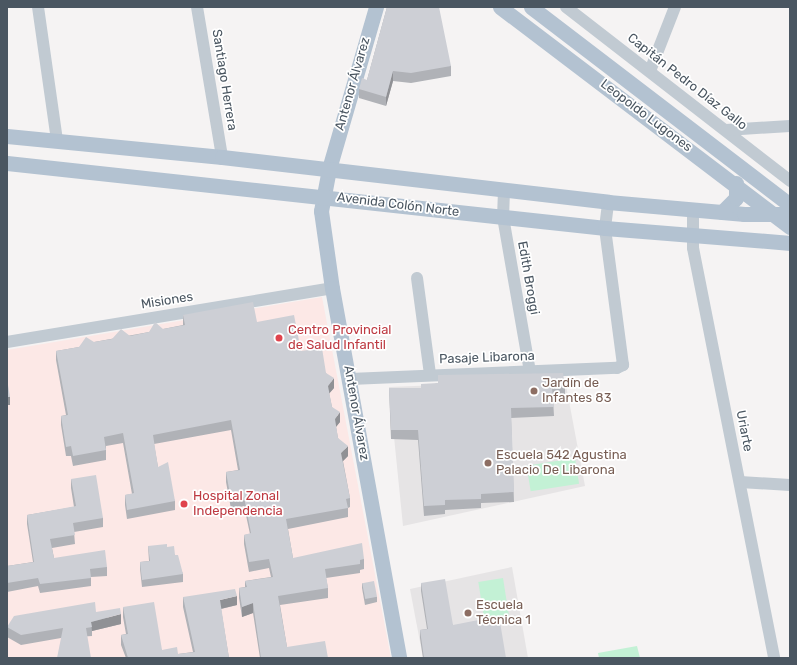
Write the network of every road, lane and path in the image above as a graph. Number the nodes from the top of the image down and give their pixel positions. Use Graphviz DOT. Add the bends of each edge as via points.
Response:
graph roads {
  1 [pos="38,7"];
  2 [pos="197,7"];
  3 [pos="376,7"];
  4 [pos="500,7"];
  5 [pos="531,7"];
  6 [pos="566,7"];
  7 [pos="675,7"];
  8 [pos="650,71"];
  9 [pos="790,126"];
  10 [pos="726,130"];
  11 [pos="7,136"];
  12 [pos="57,140"];
  13 [pos="222,157"];
  14 [pos="7,163"];
  15 [pos="329,169"];
  16 [pos="790,181"];
  17 [pos="736,184"];
  18 [pos="504,190"];
  19 [pos="323,196"];
  20 [pos="608,202"];
  21 [pos="790,206"];
  22 [pos="693,210"];
  23 [pos="722,212"];
  24 [pos="774,214"];
  25 [pos="790,214"];
  26 [pos="503,217"];
  27 [pos="605,228"];
  28 [pos="790,228"];
  29 [pos="693,235"];
  30 [pos="790,243"];
  31 [pos="417,278"];
  32 [pos="332,288"];
  33 [pos="7,342"];
  34 [pos="530,371"];
  35 [pos="430,374"];
  36 [pos="350,379"];
  37 [pos="740,482"];
  38 [pos="790,485"];
  39 [pos="400,658"];
  40 [pos="774,658"];
  1 -- 12 [label="street"];
  2 -- 13 [label="street, Santiago Herrera"];
  3 -- 15 [label="main road, Antenor Álvarez"];
  4 -- 17 [label="main road, Leopoldo Lugones"];
  5 -- 21 [label="main road, Leopoldo Lugones"];
  6 -- 8 [label="street, Capitán Pedro Díaz Gallo"];
  7 -- 8 [label="street"];
  8 -- 10 [label="street, Capitán Pedro Díaz Gallo"];
  9 -- 10 [label="street"];
  10 -- 16 [label="street, Capitán Pedro Díaz Gallo"];
  11 -- 12 [label="main road, Avenida Colón Norte"];
  12 -- 13 [label="main road, Avenida Colón Norte"];
  13 -- 15 [label="main road, Avenida Colón Norte"];
  14 -- 19 [label="main road, Avenida Colón Norte"];
  15 -- 18 [label="main road, Avenida Colón Norte"];
  15 -- 19 [label="main road, Antenor Álvarez"];
  17 -- 23 [label="main road" via="736,198"];
  17 -- 24 [label="main road, Leopoldo Lugones"];
  18 -- 20 [label="main road, Avenida Colón Norte"];
  18 -- 26 [label="street, Edith Broggi"];
  19 -- 26 [label="main road, Avenida Colón Norte"];
  19 -- 32 [label="main road, Antenor Álvarez"];
  20 -- 22 [label="main road, Avenida Colón Norte"];
  20 -- 27 [label="street"];
  22 -- 23 [label="main road, Avenida Colón Norte"];
  22 -- 29 [label="street, Uriarte"];
  23 -- 24 [label="main road, Avenida Colón Norte"];
  24 -- 25 [label="main road, Avenida Colón Norte"];
  24 -- 28 [label="main road, Leopoldo Lugones"];
  26 -- 27 [label="main road, Avenida Colón Norte"];
  26 -- 34 [label="street, Edith Broggi"];
  27 -- 29 [label="main road, Avenida Colón Norte"];
  27 -- 34 [label="street, Pasaje Libarona" via="623,365"];
  29 -- 30 [label="main road, Avenida Colón Norte"];
  29 -- 37 [label="street, Uriarte"];
  31 -- 35 [label="street"];
  32 -- 33 [label="street, Misiones"];
  32 -- 36 [label="main road, Antenor Álvarez"];
  34 -- 35 [label="street, Pasaje Libarona"];
  35 -- 36 [label="street, Pasaje Libarona"];
  36 -- 39 [label="main road, Antenor Álvarez"];
  37 -- 38 [label="street"];
  37 -- 40 [label="street, Uriarte"];
}
